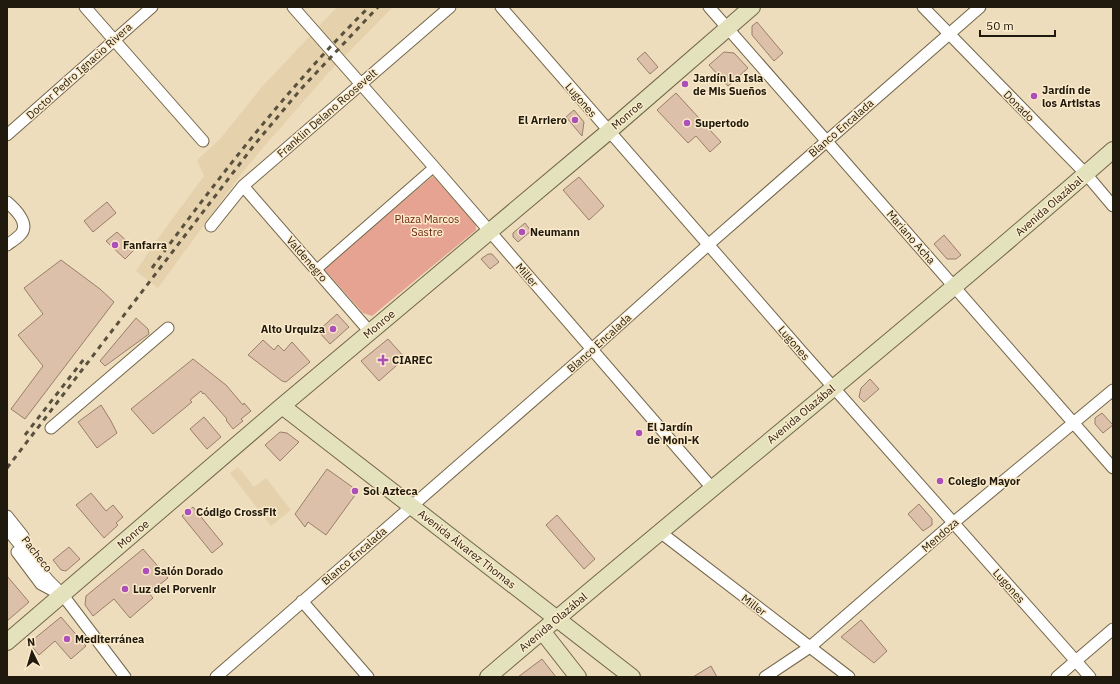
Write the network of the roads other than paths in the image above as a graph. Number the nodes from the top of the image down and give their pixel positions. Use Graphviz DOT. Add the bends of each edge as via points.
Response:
graph roads {
  1 [pos="85,7"];
  2 [pos="152,7"];
  3 [pos="293,7"];
  4 [pos="450,7"];
  5 [pos="501,7"];
  6 [pos="709,7"];
  7 [pos="752,7"];
  8 [pos="923,7"];
  9 [pos="980,7"];
  10 [pos="727,28"];
  11 [pos="948,34"];
  12 [pos="114,40"];
  13 [pos="360,84"];
  14 [pos="608,132"];
  15 [pos="7,135"];
  16 [pos="203,141"];
  17 [pos="826,141"];
  18 [pos="1113,150"];
  19 [pos="434,167"];
  20 [pos="1086,174"];
  21 [pos="243,186"];
  22 [pos="7,202"];
  23 [pos="1113,206"];
  24 [pos="211,226"];
  25 [pos="490,232"];
  26 [pos="7,245"];
  27 [pos="708,245"];
  28 [pos="316,270"];
  29 [pos="954,287"];
  30 [pos="168,328"];
  31 [pos="370,332"];
  32 [pos="592,349"];
  33 [pos="833,388"];
  34 [pos="1113,390"];
  35 [pos="282,406"];
  36 [pos="1073,422"];
  37 [pos="50,428"];
  38 [pos="1113,468"];
  39 [pos="712,488"];
  40 [pos="412,506"];
  41 [pos="7,516"];
  42 [pos="953,523"];
  43 [pos="660,532"];
  44 [pos="8,535"];
  45 [pos="62,594"];
  46 [pos="302,601"];
  47 [pos="558,618"];
  48 [pos="1113,629"];
  49 [pos="542,631"];
  50 [pos="7,642"];
  51 [pos="810,647"];
  52 [pos="1076,661"];
  53 [pos="125,677"];
  54 [pos="216,677"];
  55 [pos="368,677"];
  56 [pos="488,677"];
  57 [pos="578,677"];
  58 [pos="632,677"];
  59 [pos="765,677"];
  60 [pos="849,677"];
  61 [pos="1057,677"];
  62 [pos="1090,677"];
  1 -- 12 [label="street"];
  2 -- 12 [label="street, Doctor Pedro Ignacio Rivera"];
  3 -- 13 [label="street, Miller"];
  4 -- 13 [label="street, Franklin Delano Roosevelt"];
  5 -- 14 [label="street, Lugones"];
  6 -- 10 [label="street, Mariano Acha"];
  7 -- 10 [label="main road, Monroe"];
  8 -- 11 [label="street, Donado"];
  9 -- 11 [label="street, Blanco Encalada"];
  10 -- 14 [label="main road, Monroe"];
  10 -- 17 [label="street, Mariano Acha"];
  11 -- 17 [label="street, Blanco Encalada"];
  11 -- 20 [label="street, Donado"];
  12 -- 15 [label="street, Doctor Pedro Ignacio Rivera"];
  12 -- 16 [label="street"];
  13 -- 19 [label="street, Miller"];
  13 -- 21 [label="street, Franklin Delano Roosevelt"];
  14 -- 25 [label="main road, Monroe"];
  14 -- 27 [label="street, Lugones"];
  17 -- 27 [label="street, Blanco Encalada"];
  17 -- 29 [label="street, Mariano Acha"];
  18 -- 20 [label="main road, Avenida Olazábal"];
  19 -- 25 [label="street, Miller"];
  19 -- 28 [label="street"];
  20 -- 23 [label="street, Donado"];
  20 -- 29 [label="main road, Avenida Olazábal"];
  21 -- 24 [label="street, Franklin Delano Roosevelt"];
  21 -- 28 [label="street, Valdenegro"];
  22 -- 26 [label="street" via="19,214 23,226 22,234"];
  25 -- 31 [label="main road, Monroe"];
  25 -- 32 [label="street, Miller"];
  27 -- 32 [label="street, Blanco Encalada"];
  27 -- 33 [label="street, Lugones"];
  28 -- 31 [label="street, Valdenegro"];
  29 -- 33 [label="main road, Avenida Olazábal"];
  29 -- 36 [label="street, Mariano Acha"];
  30 -- 37 [label="street"];
  31 -- 35 [label="main road, Monroe"];
  32 -- 39 [label="street, Miller"];
  32 -- 40 [label="street, Blanco Encalada"];
  33 -- 39 [label="main road, Avenida Olazábal"];
  33 -- 42 [label="street, Lugones"];
  34 -- 36 [label="street, Mendoza"];
  35 -- 40 [label="main road, Avenida Álvarez Thomas"];
  35 -- 45 [label="main road, Monroe"];
  36 -- 38 [label="street, Mariano Acha"];
  36 -- 42 [label="street, Mendoza"];
  39 -- 43 [label="main road, Avenida Olazábal"];
  40 -- 46 [label="street, Blanco Encalada"];
  40 -- 47 [label="main road, Avenida Álvarez Thomas"];
  41 -- 45 [label="street, Pacheco" via="53,574"];
  42 -- 51 [label="street, Mendoza"];
  42 -- 52 [label="street, Lugones"];
  43 -- 47 [label="main road, Avenida Olazábal"];
  43 -- 51 [label="street, Miller"];
  44 -- 45 [label="street, Pacheco" via="42,584"];
  45 -- 50 [label="main road, Monroe"];
  45 -- 53 [label="street, Pacheco"];
  46 -- 54 [label="street, Blanco Encalada"];
  46 -- 55 [label="street"];
  47 -- 49 [label="main road, Avenida Olazábal"];
  47 -- 58 [label="main road, Avenida Álvarez Thomas" via="576,635"];
  48 -- 52 [label="street"];
  49 -- 56 [label="main road, Avenida Olazábal"];
  49 -- 57 [label="main road"];
  51 -- 59 [label="street, Mendoza"];
  51 -- 60 [label="street, Miller"];
  52 -- 61 [label="street"];
  52 -- 62 [label="street, Lugones"];
}
